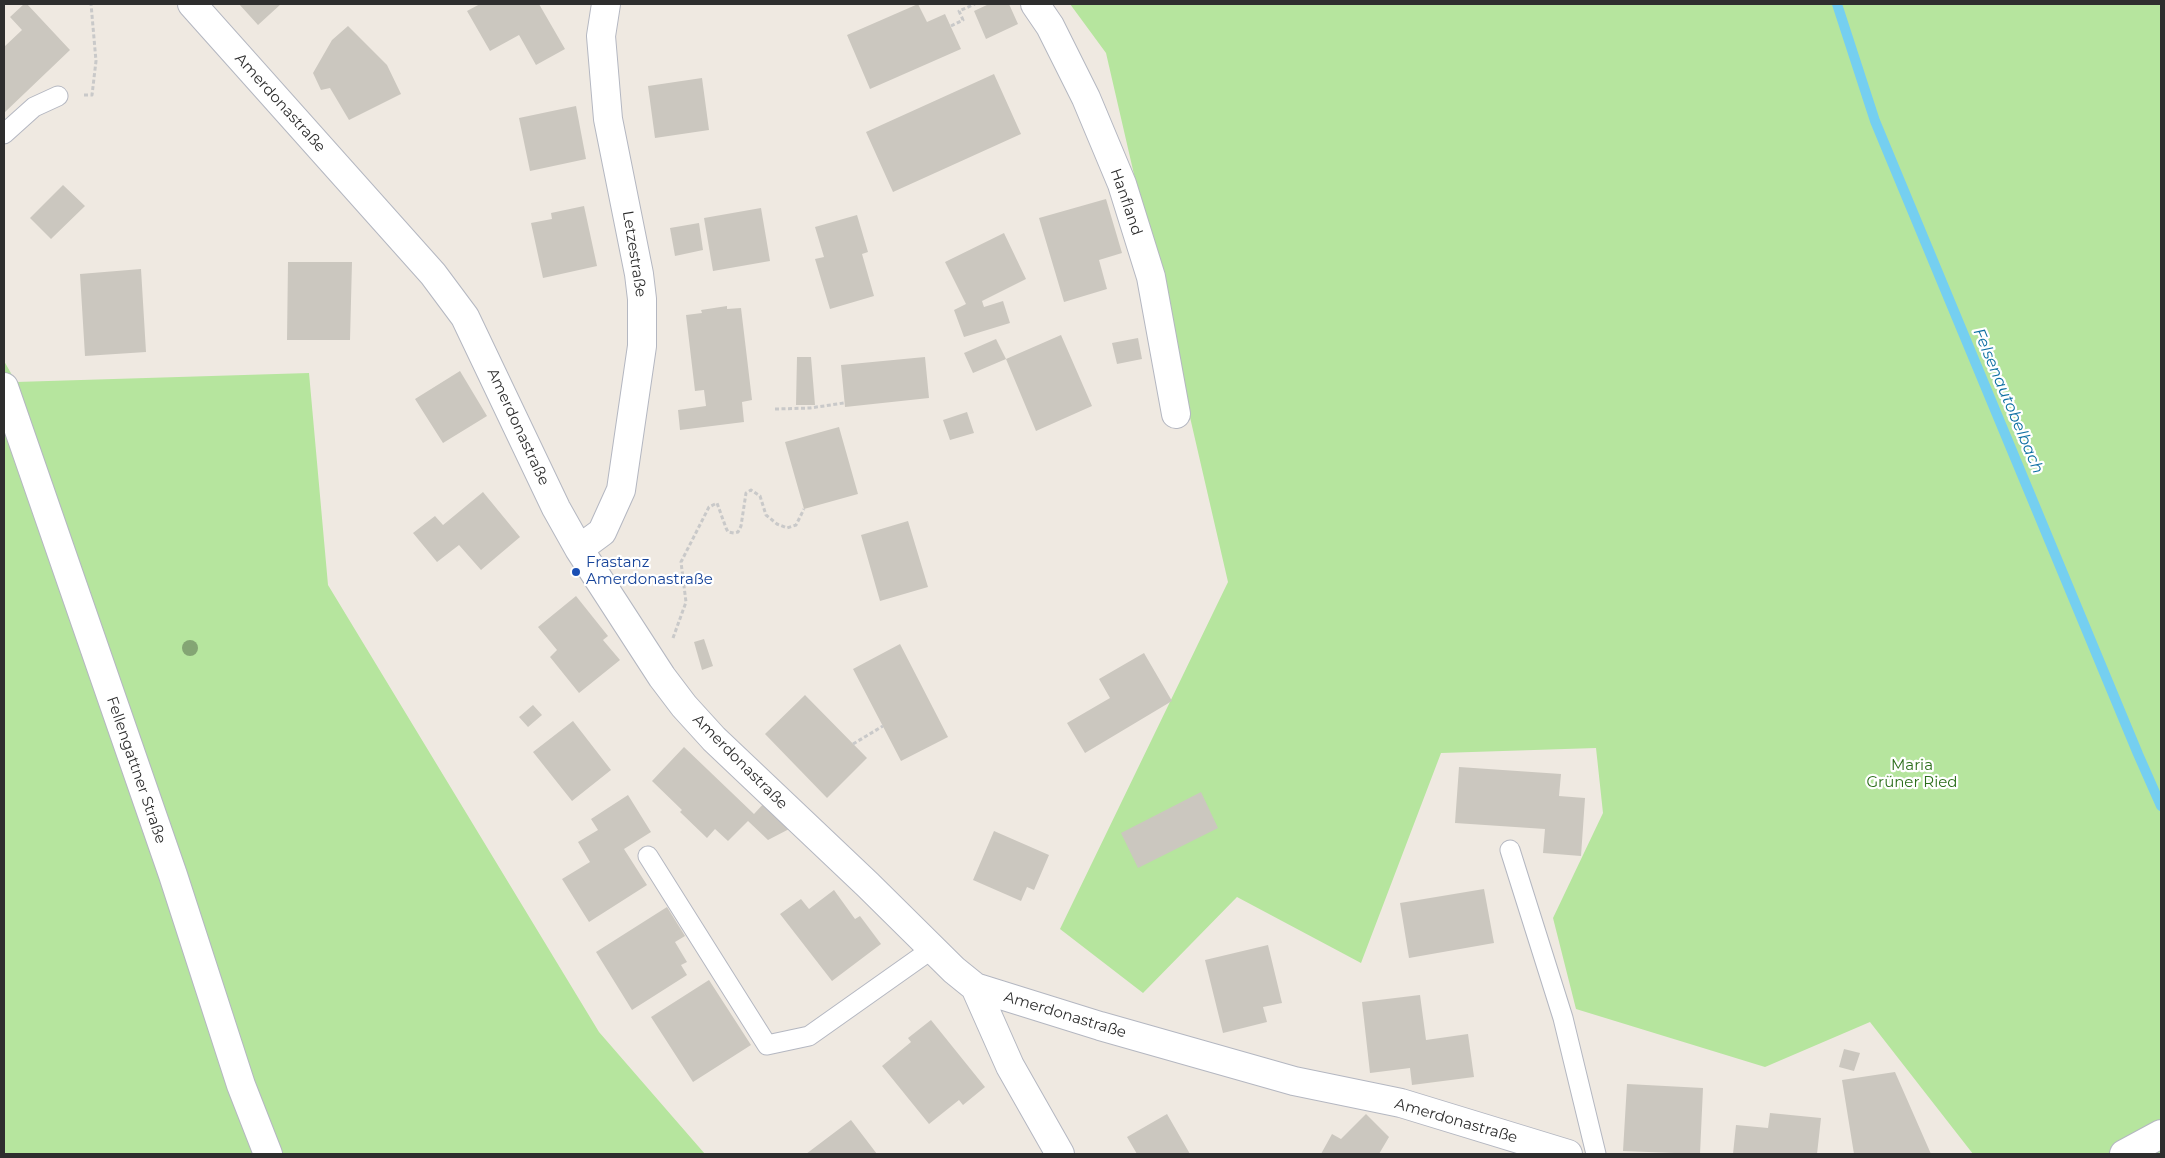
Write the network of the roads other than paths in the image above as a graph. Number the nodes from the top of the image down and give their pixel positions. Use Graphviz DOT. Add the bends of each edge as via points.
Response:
graph roads {
  1 [pos="192,4"];
  2 [pos="606,4"];
  3 [pos="1035,4"];
  4 [pos="58,96"];
  5 [pos="4,134"];
  6 [pos="4,387"];
  7 [pos="1176,414"];
  8 [pos="579,549"];
  9 [pos="1510,850"];
  10 [pos="648,856"];
  11 [pos="932,949"];
  12 [pos="975,987"];
  13 [pos="2161,1134"];
  14 [pos="268,1154"];
  15 [pos="1060,1154"];
  16 [pos="1568,1154"];
  17 [pos="1596,1154"];
  18 [pos="2124,1154"];
  1 -- 8 [label="street, Amerdonastraße" via="433,274 465,317 556,508"];
  2 -- 8 [label="street, Letzestraße" via="601,36 608,119 639,274 642,346 621,490 602,532"];
  3 -- 7 [label="street, Hanfland" via="1050,26 1086,98 1122,184 1151,277"];
  4 -- 5 [label="lane" via="34,107"];
  6 -- 14 [label="street, Fellengattner Straße" via="173,875 241,1085"];
  8 -- 11 [label="street, Amerdonastraße" via="684,706 714,739"];
  9 -- 17 [label="lane" via="1563,1018"];
  10 -- 11 [label="lane" via="767,1045 809,1036"];
  11 -- 12 [label="street, Amerdonastraße"];
  12 -- 15 [label="street" via="1010,1066"];
  12 -- 16 [label="street, Amerdonastraße" via="1294,1081 1401,1103"];
  13 -- 18 [label="street"];
}
